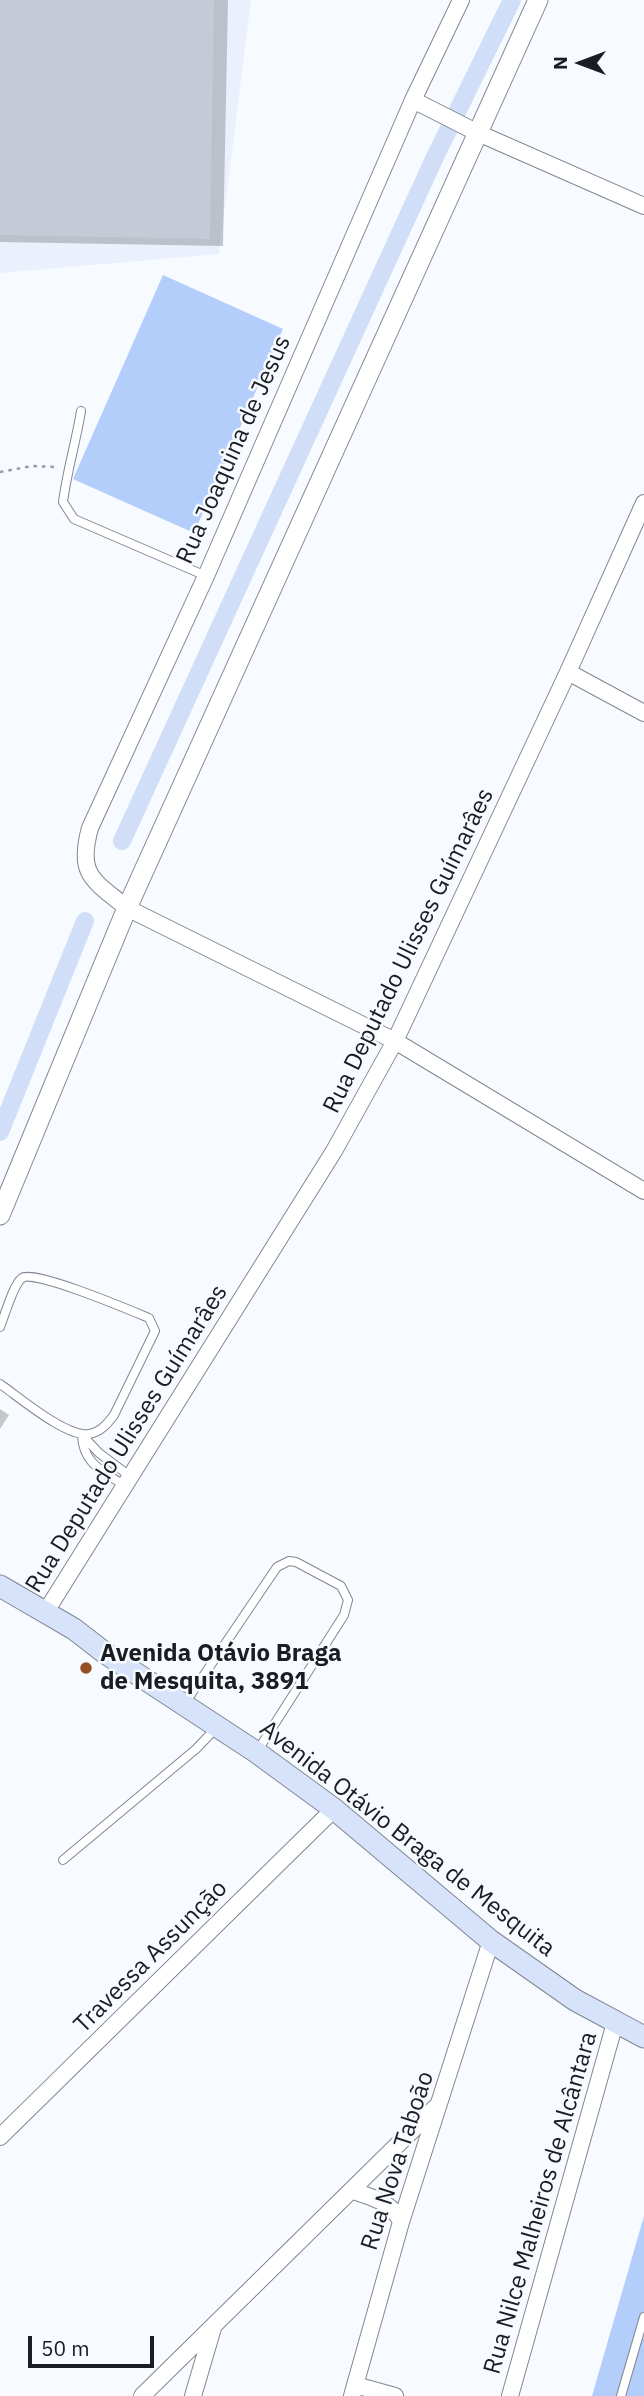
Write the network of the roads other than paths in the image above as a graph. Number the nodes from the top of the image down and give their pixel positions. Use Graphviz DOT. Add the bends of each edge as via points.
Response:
graph roads {
  1 [pos="461,0"];
  2 [pos="538,0"];
  3 [pos="413,100"];
  4 [pos="478,133"];
  5 [pos="644,206"];
  6 [pos="81,411"];
  7 [pos="642,511"];
  8 [pos="206,576"];
  9 [pos="568,672"];
  10 [pos="644,713"];
  11 [pos="127,908"];
  12 [pos="396,1041"];
  13 [pos="644,1192"];
  14 [pos="0,1215"];
  15 [pos="0,1327"];
  16 [pos="0,1384"];
  17 [pos="82,1435"];
  18 [pos="128,1481"];
  19 [pos="4,1591"];
  20 [pos="45,1613"];
  21 [pos="184,1704"];
  22 [pos="217,1727"];
  23 [pos="256,1752"];
  24 [pos="334,1809"];
  25 [pos="64,1860"];
  26 [pos="491,1941"];
  27 [pos="615,2023"];
  28 [pos="644,2037"];
  29 [pos="441,2102"];
  30 [pos="0,2137"];
  31 [pos="353,2191"];
  32 [pos="401,2222"];
  33 [pos="644,2317"];
  34 [pos="213,2326"];
  35 [pos="354,2390"];
  36 [pos="142,2396"];
  37 [pos="193,2396"];
  38 [pos="395,2396"];
  39 [pos="510,2396"];
  40 [pos="621,2396"];
  1 -- 3 [label="street, Rua Joaquina de Jesus"];
  2 -- 4 [label="street"];
  3 -- 4 [label="street"];
  3 -- 8 [label="street, Rua Joaquina de Jesus"];
  4 -- 5 [label="street"];
  4 -- 11 [label="street"];
  6 -- 8 [label="lane" via="63,502 74,519"];
  7 -- 9 [label="street, Rua Deputado Ulisses Guímarâes"];
  8 -- 11 [label="street, Rua Joaquina de Jesus" via="85,846 88,872"];
  9 -- 10 [label="street"];
  9 -- 12 [label="street, Rua Deputado Ulisses Guímarâes"];
  11 -- 12 [label="street, Rua Joaquina de Jesus"];
  11 -- 14 [label="street"];
  12 -- 13 [label="street, Rua Joaquina de Jesus"];
  12 -- 18 [label="street, Rua Deputado Ulisses Guímarâes" via="334,1152"];
  15 -- 17 [label="lane" via="17,1284 28,1275 149,1318 153,1338 114,1415 99,1431"];
  16 -- 17 [label="lane"];
  17 -- 18 [label="lane"];
  18 -- 20 [label="street, Rua Deputado Ulisses Guímarâes"];
  19 -- 20 [label="main road, Avenida Otávio Braga de Mesquita"];
  20 -- 21 [label="main road, Avenida Otávio Braga de Mesquita"];
  21 -- 22 [label="main road, Avenida Otávio Braga de Mesquita"];
  21 -- 23 [label="lane" via="277,1567 296,1562 341,1586 348,1600 344,1615"];
  22 -- 23 [label="main road, Avenida Otávio Braga de Mesquita"];
  22 -- 25 [label="lane"];
  23 -- 24 [label="main road, Avenida Otávio Braga de Mesquita"];
  24 -- 26 [label="main road, Avenida Otávio Braga de Mesquita"];
  24 -- 30 [label="street, Travessa Assunção"];
  26 -- 27 [label="main road, Avenida Otávio Braga de Mesquita"];
  26 -- 29 [label="street, Rua Nova Taboão"];
  27 -- 28 [label="main road, Avenida Otávio Braga de Mesquita"];
  27 -- 39 [label="street, Rua Nilce Malheiros de Alcântara"];
  29 -- 31 [label="street"];
  29 -- 32 [label="street, Rua Nova Taboão"];
  31 -- 32 [label="street" via="384,2203"];
  31 -- 34 [label="street"];
  32 -- 35 [label="street, Rua Nova Taboão"];
  33 -- 40 [label="lane"];
  34 -- 36 [label="street"];
  34 -- 37 [label="street"];
  35 -- 38 [label="street"];
}
